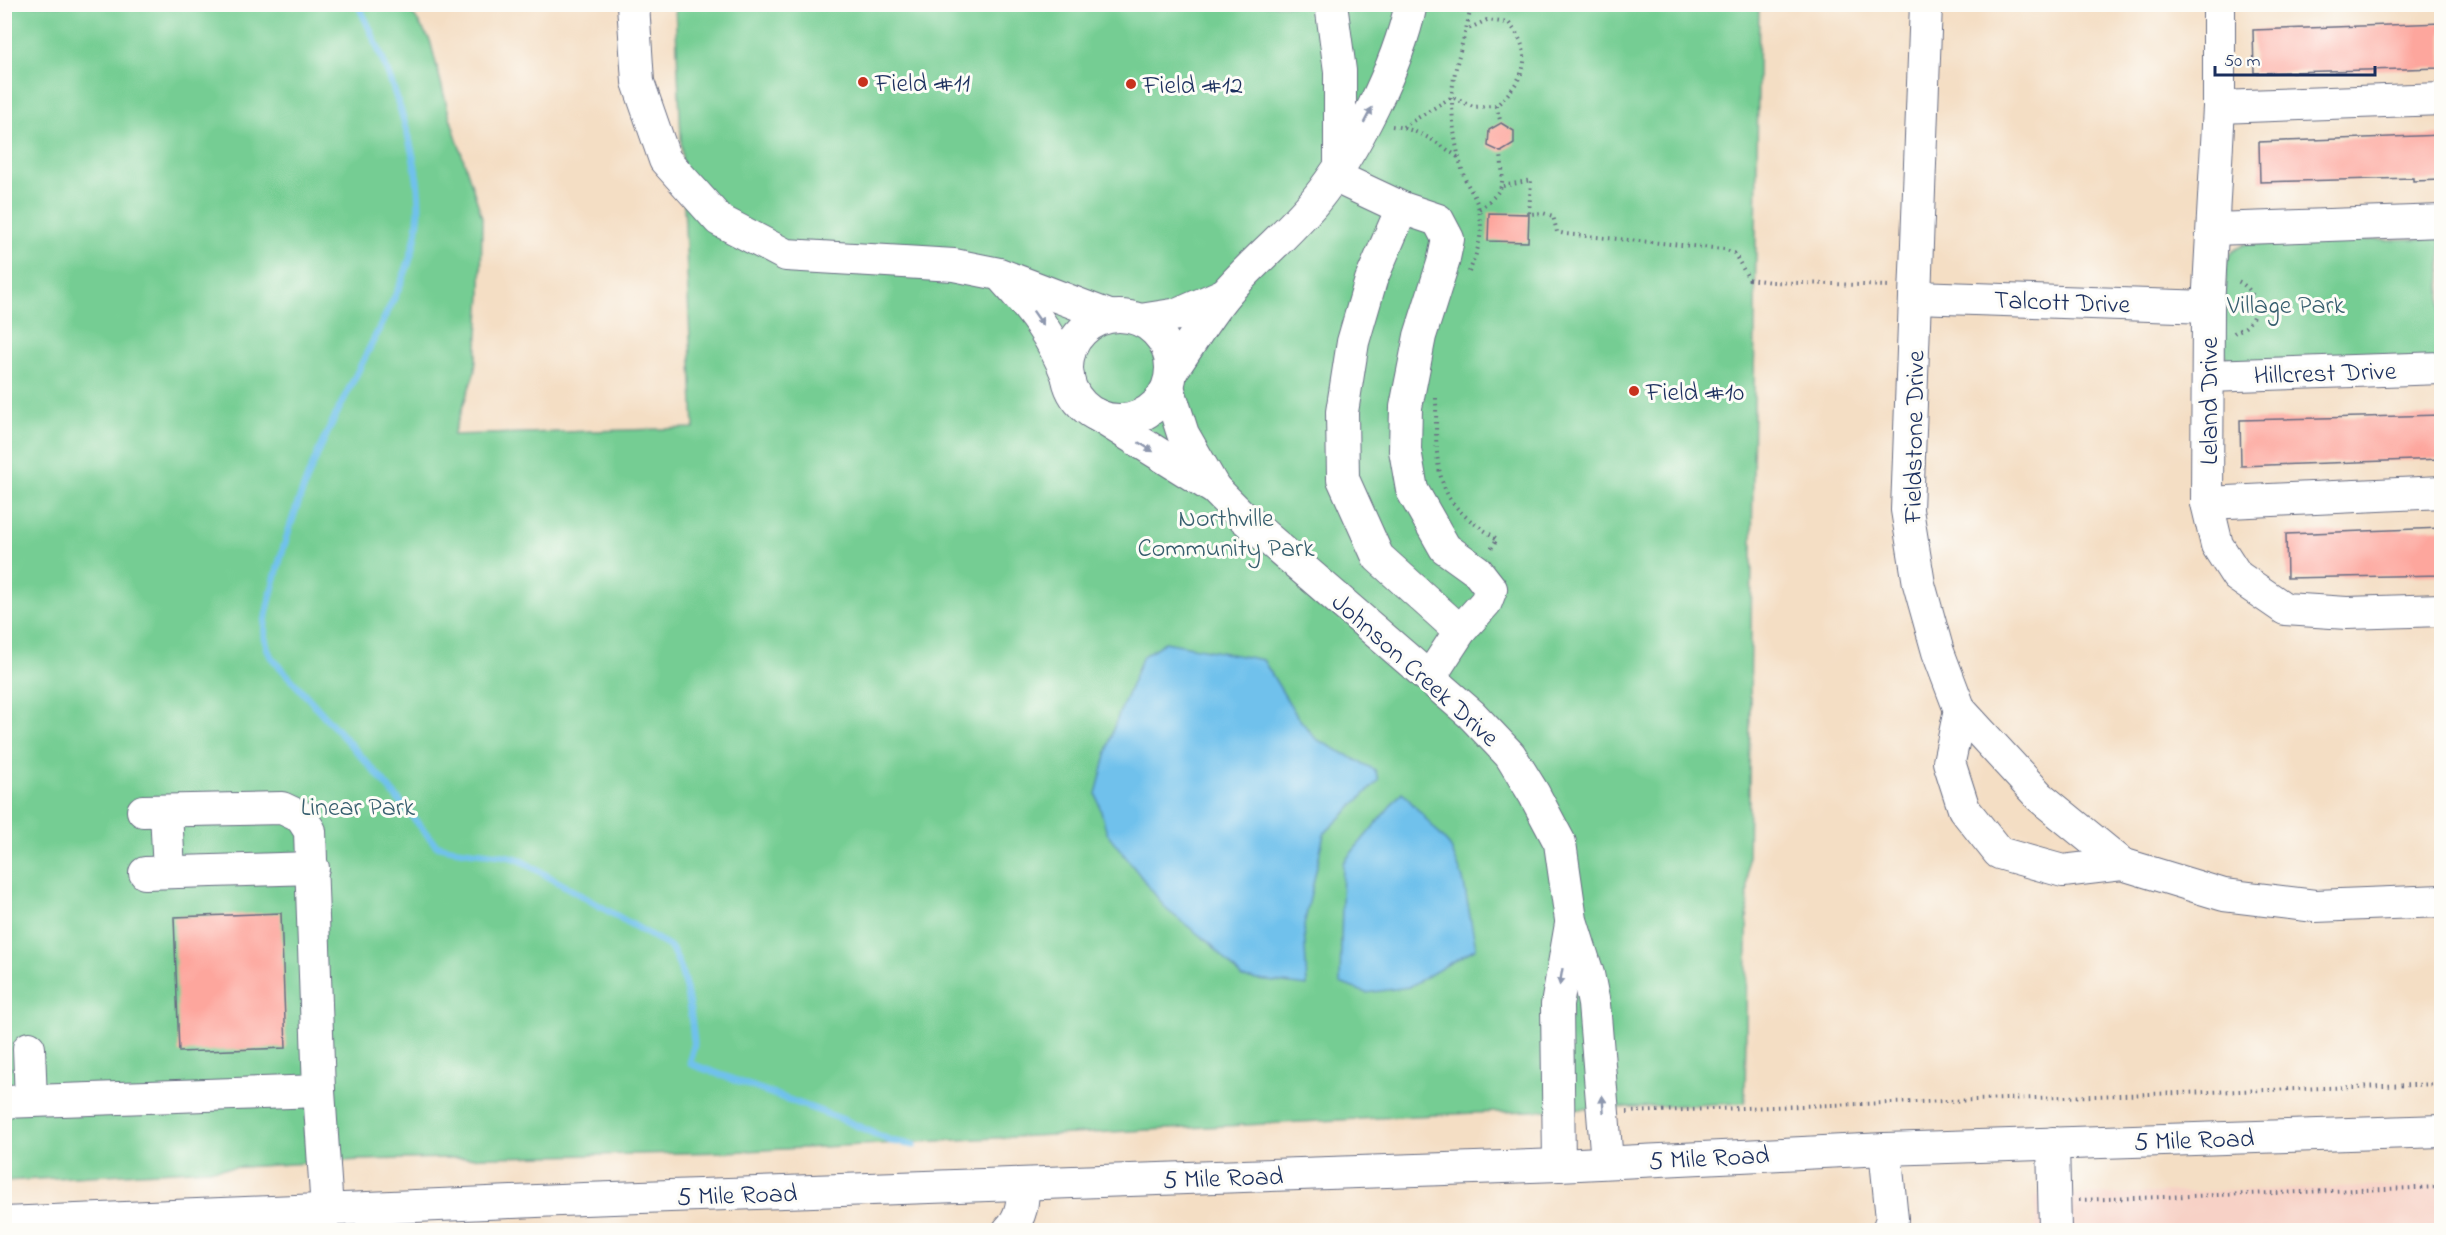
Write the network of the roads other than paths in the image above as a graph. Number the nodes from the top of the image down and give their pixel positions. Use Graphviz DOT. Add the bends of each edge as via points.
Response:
graph roads {
  1 [pos="633,4"];
  2 [pos="1331,4"];
  3 [pos="1411,4"];
  4 [pos="1926,4"];
  5 [pos="2219,4"];
  6 [pos="2442,99"];
  7 [pos="2218,107"];
  8 [pos="1337,171"];
  9 [pos="1402,208"];
  10 [pos="2442,220"];
  11 [pos="2213,229"];
  12 [pos="999,274"];
  13 [pos="1916,292"];
  14 [pos="1226,293"];
  15 [pos="2208,307"];
  16 [pos="1109,316"];
  17 [pos="1140,320"];
  18 [pos="2442,369"];
  19 [pos="2209,376"];
  20 [pos="1068,377"];
  21 [pos="1170,380"];
  22 [pos="1097,415"];
  23 [pos="1215,489"];
  24 [pos="2442,492"];
  25 [pos="2207,503"];
  26 [pos="2442,610"];
  27 [pos="1460,631"];
  28 [pos="1430,677"];
  29 [pos="1960,710"];
  30 [pos="2121,864"];
  31 [pos="312,868"];
  32 [pos="2442,901"];
  33 [pos="1571,920"];
  34 [pos="29,1048"];
  35 [pos="319,1091"];
  36 [pos="18,1102"];
  37 [pos="2442,1131"];
  38 [pos="2053,1143"];
  39 [pos="1885,1149"];
  40 [pos="1607,1162"];
  41 [pos="1559,1165"];
  42 [pos="1023,1184"];
  43 [pos="327,1210"];
  44 [pos="2055,1216"];
  45 [pos="257,1222"];
  46 [pos="4,1223"];
  47 [pos="1009,1230"];
  48 [pos="1888,1230"];
  1 -- 12 [label="street" via="638,82 665,160 719,220 786,255 954,265"];
  2 -- 8 [label="street" via="1340,70"];
  8 -- 3 [label="street, one-way" via="1382,88"];
  4 -- 13 [label="street, Fieldstone Drive"];
  5 -- 7 [label="street, Leland Drive"];
  6 -- 7 [label="street"];
  7 -- 11 [label="street, Leland Drive"];
  8 -- 9 [label="street"];
  8 -- 14 [label="street" via="1314,202"];
  9 -- 27 [label="street" via="1371,280 1353,342 1342,412 1343,478 1378,557"];
  9 -- 27 [label="street" via="1437,220 1448,239 1420,336 1406,407 1405,450 1412,490 1445,548 1477,571 1491,589 1486,602"];
  10 -- 11 [label="street"];
  11 -- 15 [label="street, Leland Drive"];
  12 -- 16 [label="street"];
  12 -- 20 [label="street, one-way" via="1035,313 1057,348"];
  13 -- 15 [label="street, Talcott Drive"];
  13 -- 29 [label="street, Fieldstone Drive" via="1907,510 1919,584"];
  14 -- 17 [label="street" via="1179,314"];
  14 -- 21 [label="street"];
  15 -- 19 [label="street, Leland Drive"];
  16 -- 17 [label="street" via="1125,315"];
  16 -- 20 [label="street" via="1087,327 1071,345"];
  17 -- 21 [label="street" via="1154,328 1164,341 1170,356"];
  18 -- 19 [label="street, Hillcrest Drive"];
  19 -- 25 [label="street, Leland Drive"];
  20 -- 22 [label="street" via="1073,393"];
  21 -- 22 [label="street" via="1159,402 1146,413 1113,420"];
  21 -- 23 [label="street, Johnson Creek Drive" via="1183,434"];
  22 -- 23 [label="street, Johnson Creek Drive, one-way"];
  23 -- 28 [label="street, Johnson Creek Drive"];
  24 -- 25 [label="street"];
  25 -- 26 [label="street, Leland Drive" via="2217,545 2237,576 2285,609 2347,613"];
  27 -- 28 [label="street"];
  28 -- 33 [label="street, Johnson Creek Drive" via="1510,755 1534,794 1560,843"];
  29 -- 30 [label="street, Fieldstone Drive" via="2040,797"];
  29 -- 30 [label="street" via="1949,762 1964,809 1999,853 2063,872"];
  30 -- 32 [label="street, Fieldstone Drive" via="2224,895 2315,906"];
  31 -- 31 [label="street" via="310,831 301,817 282,808 154,811 157,872"];
  31 -- 35 [label="street"];
  40 -- 33 [label="street, Johnson Creek Drive, one-way" via="1594,1004"];
  33 -- 41 [label="street, Johnson Creek Drive, one-way" via="1557,1005"];
  34 -- 36 [label="street"];
  35 -- 36 [label="street"];
  35 -- 43 [label="street"];
  37 -- 38 [label="street, 5 Mile Road"];
  38 -- 39 [label="street, 5 Mile Road"];
  38 -- 44 [label="street"];
  39 -- 40 [label="street, 5 Mile Road"];
  39 -- 48 [label="street" via="1892,1219"];
  40 -- 41 [label="street, 5 Mile Road"];
  41 -- 42 [label="street, 5 Mile Road"];
  42 -- 43 [label="street, 5 Mile Road"];
  42 -- 47 [label="street" via="1023,1205"];
  43 -- 45 [label="street, 5 Mile Road"];
  45 -- 46 [label="street, 5 Mile Road"];
}
